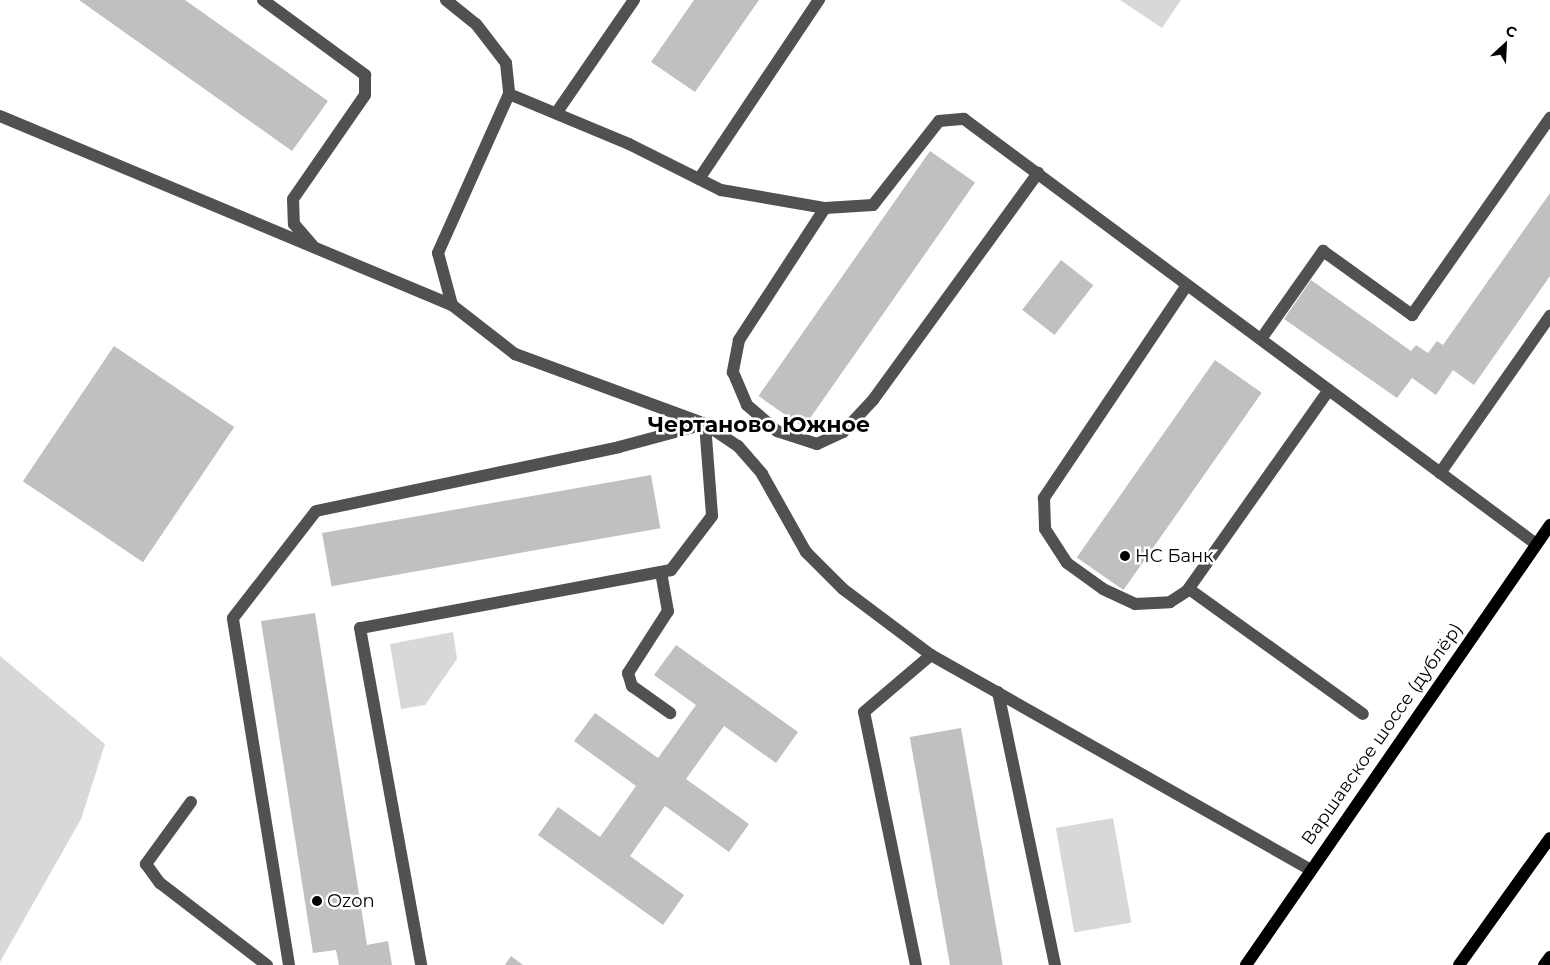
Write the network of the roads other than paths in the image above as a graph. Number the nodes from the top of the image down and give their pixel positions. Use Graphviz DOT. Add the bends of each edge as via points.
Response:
graph roads {
  1 [pos="263,0"];
  2 [pos="446,0"];
  3 [pos="634,0"];
  4 [pos="819,0"];
  5 [pos="509,94"];
  6 [pos="557,112"];
  7 [pos="0,116"];
  8 [pos="1550,118"];
  9 [pos="1038,173"];
  10 [pos="699,180"];
  11 [pos="825,208"];
  12 [pos="315,248"];
  13 [pos="1187,285"];
  14 [pos="452,305"];
  15 [pos="1550,316"];
  16 [pos="1261,339"];
  17 [pos="1329,390"];
  18 [pos="705,424"];
  19 [pos="1440,473"];
  20 [pos="1550,524"];
  21 [pos="1536,544"];
  22 [pos="661,572"];
  23 [pos="1189,588"];
  24 [pos="931,655"];
  25 [pos="998,692"];
  26 [pos="670,713"];
  27 [pos="1363,714"];
  28 [pos="191,802"];
  29 [pos="1550,838"];
  30 [pos="1309,870"];
  31 [pos="1550,957"];
  32 [pos="267,965"];
  33 [pos="289,965"];
  34 [pos="421,965"];
  35 [pos="916,965"];
  36 [pos="1055,965"];
  37 [pos="1246,965"];
  38 [pos="1459,965"];
  39 [pos="1544,965"];
  1 -- 12 [label="street" via="365,75 365,95 293,199 294,224"];
  2 -- 5 [label="street" via="476,24 506,62"];
  3 -- 6 [label="street"];
  4 -- 10 [label="street"];
  5 -- 6 [label="street"];
  5 -- 14 [label="street" via="438,253"];
  6 -- 10 [label="street"];
  7 -- 12 [label="street"];
  8 -- 16 [label="street" via="1412,315 1323,251"];
  9 -- 11 [label="street" via="964,119 939,121 873,205"];
  9 -- 11 [label="street" via="873,400 844,432 817,444 776,431 747,405 733,372 739,340"];
  9 -- 13 [label="street"];
  10 -- 11 [label="street" via="721,190"];
  12 -- 14 [label="street"];
  13 -- 16 [label="street"];
  13 -- 23 [label="street" via="1044,501 1045,529 1067,563 1103,588 1135,604 1170,602"];
  14 -- 18 [label="street" via="515,354"];
  15 -- 19 [label="street"];
  16 -- 17 [label="street"];
  17 -- 19 [label="street"];
  17 -- 23 [label="street"];
  18 -- 22 [label="street" via="712,516 671,570"];
  18 -- 24 [label="street" via="738,446 762,474 806,552 843,589"];
  18 -- 33 [label="street" via="619,447 316,511 239,610 234,618"];
  19 -- 21 [label="street"];
  20 -- 21 [label="main road, Варшавское шоссе (дублёр)"];
  21 -- 30 [label="main road, Варшавское шоссе (дублёр)"];
  22 -- 26 [label="street" via="668,611 628,673 632,686"];
  22 -- 34 [label="street" via="360,628"];
  23 -- 27 [label="street"];
  24 -- 25 [label="street"];
  24 -- 35 [label="street" via="864,712"];
  25 -- 30 [label="street"];
  25 -- 36 [label="street"];
  28 -- 32 [label="street" via="146,864 160,883"];
  29 -- 38 [label="main road"];
  30 -- 37 [label="main road, Варшавское шоссе (дублёр)"];
  31 -- 39 [label="main road"];
}
